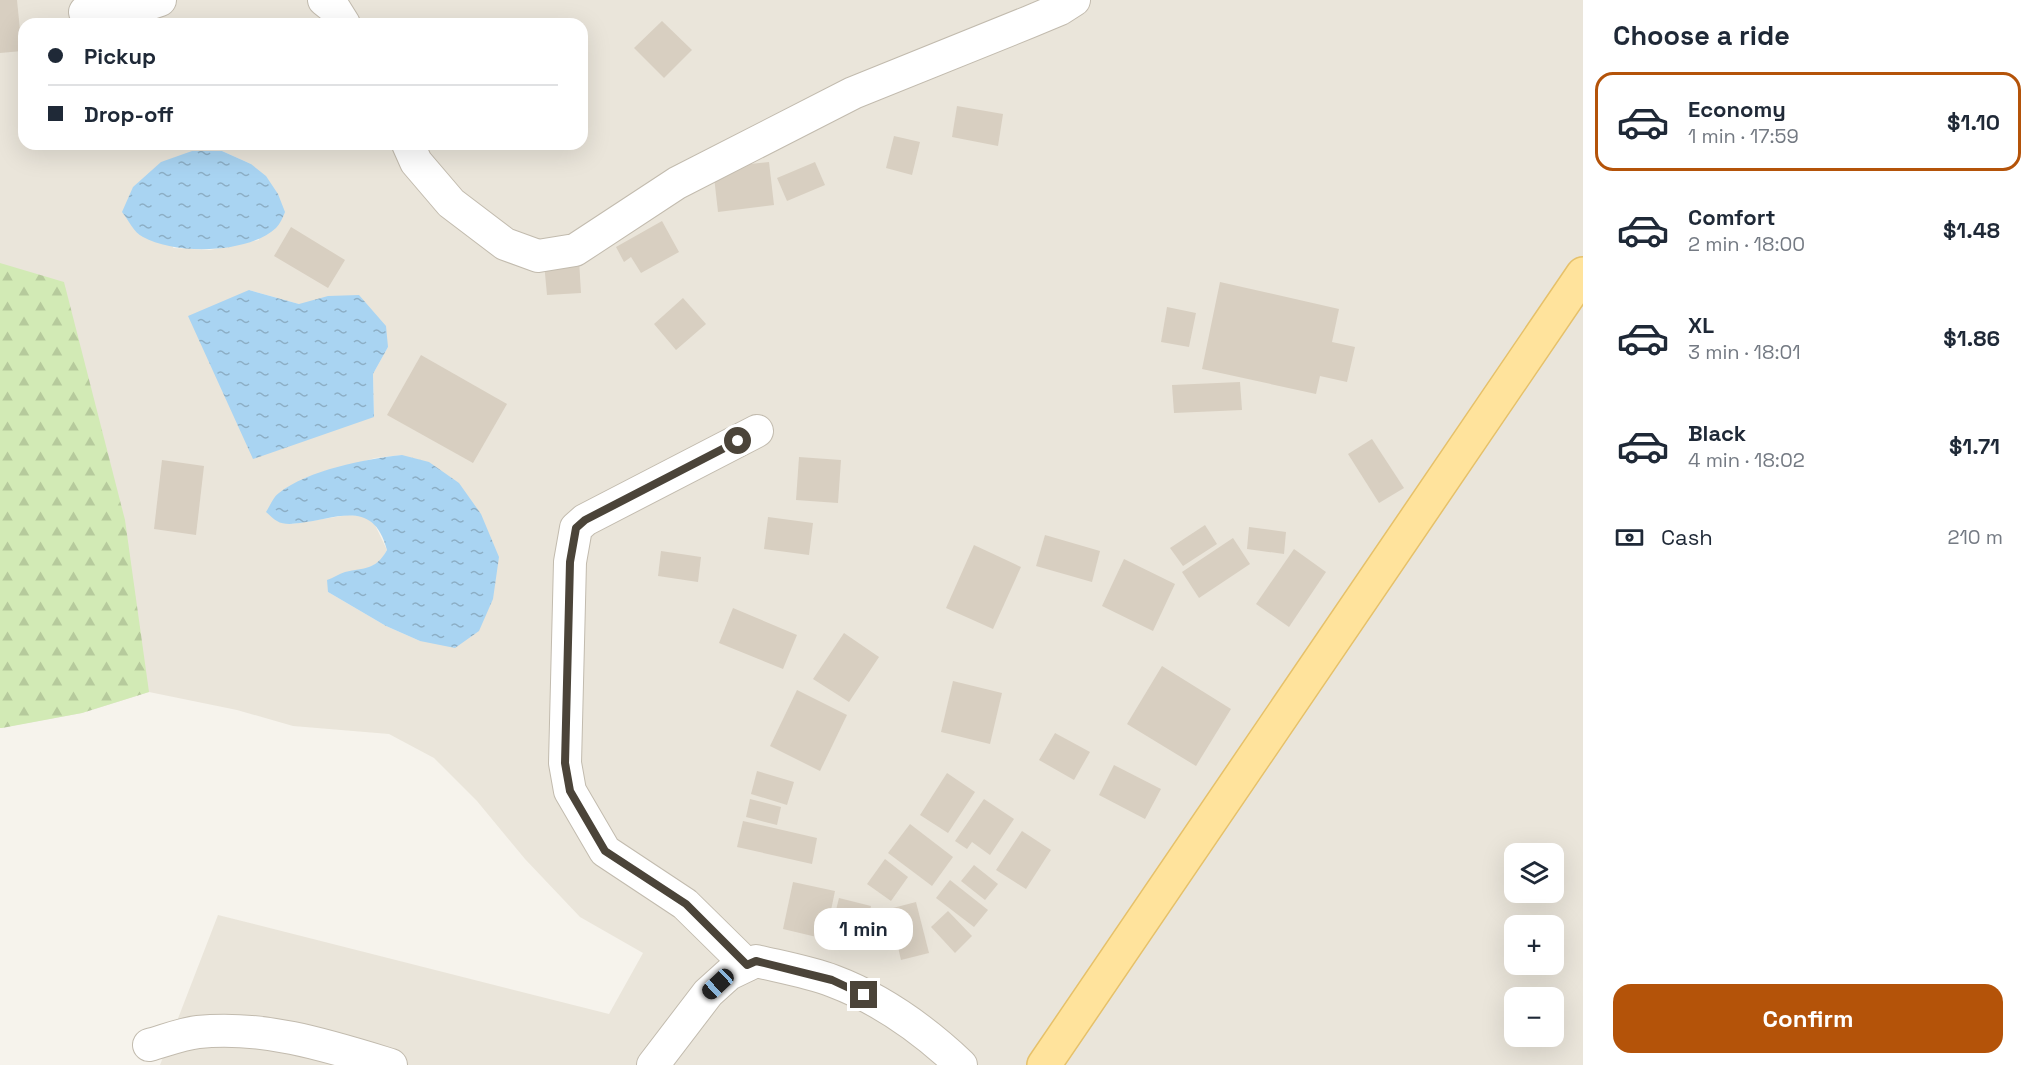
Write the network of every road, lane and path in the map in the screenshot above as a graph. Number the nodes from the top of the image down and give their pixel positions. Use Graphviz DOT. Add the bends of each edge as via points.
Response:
graph roads {
  1 [pos="160,0"];
  2 [pos="324,0"];
  3 [pos="1074,0"];
  4 [pos="85,12"];
  5 [pos="340,18"];
  6 [pos="411,150"];
  7 [pos="1583,274"];
  8 [pos="757,431"];
  9 [pos="747,965"];
  10 [pos="149,1045"];
  11 [pos="391,1065"];
  12 [pos="653,1065"];
  13 [pos="961,1065"];
  14 [pos="1044,1065"];
  1 -- 4 [label="street"];
  2 -- 5 [label="street"];
  3 -- 6 [label="street" via="853,93 677,183 575,250 538,256 505,244 451,203 416,162"];
  7 -- 14 [label="main road"];
  8 -- 9 [label="street" via="576,528 570,562 565,763 570,791 605,851 686,904"];
  9 -- 12 [label="street" via="729,974 708,993"];
  9 -- 13 [label="street" via="756,961 832,980 888,1008 931,1037"];
  10 -- 11 [label="street" via="197,1032 266,1032"];
}
